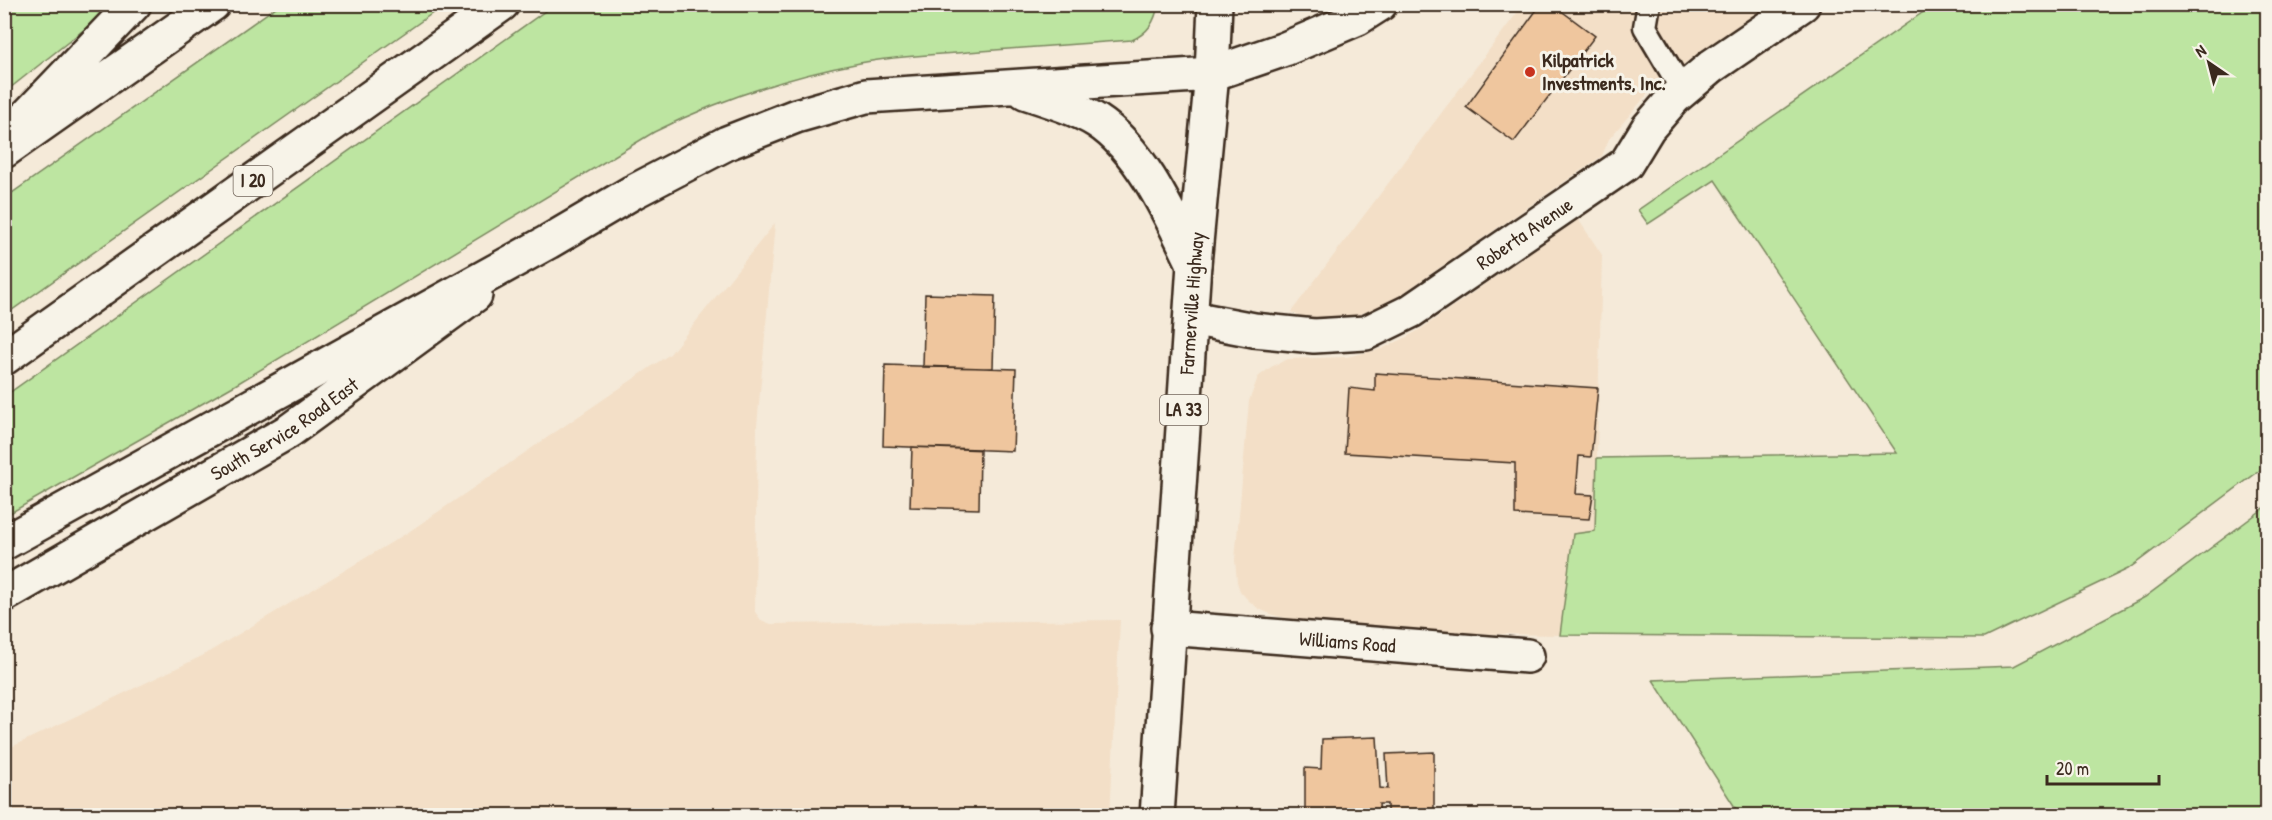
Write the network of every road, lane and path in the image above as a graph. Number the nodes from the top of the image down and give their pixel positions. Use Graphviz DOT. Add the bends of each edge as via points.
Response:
graph roads {
  1 [pos="134,4"];
  2 [pos="213,4"];
  3 [pos="502,4"];
  4 [pos="1215,4"];
  5 [pos="1380,4"];
  6 [pos="1648,4"];
  7 [pos="1803,4"];
  8 [pos="1212,74"];
  9 [pos="1009,88"];
  10 [pos="1683,91"];
  11 [pos="4,139"];
  12 [pos="4,151"];
  13 [pos="548,242"];
  14 [pos="1194,264"];
  15 [pos="1191,318"];
  16 [pos="4,358"];
  17 [pos="4,543"];
  18 [pos="4,595"];
  19 [pos="1168,628"];
  20 [pos="1527,656"];
  21 [pos="1157,816"];
  1 -- 11 [label="main road"];
  2 -- 12 [label="main road"];
  3 -- 16 [label="main road, I 20"];
  4 -- 8 [label="main road, Farmerville Highway / LA 33"];
  5 -- 8 [label="main road" via="1358,18 1286,49"];
  6 -- 10 [label="lane" via="1645,27"];
  7 -- 10 [label="main road, Roberta Avenue" via="1712,66"];
  8 -- 9 [label="main road"];
  8 -- 14 [label="main road, Farmerville Highway / LA 33"];
  9 -- 13 [label="main road" via="866,96 796,116 727,143"];
  9 -- 14 [label="main road" via="1056,102 1098,122 1132,154 1162,199"];
  10 -- 15 [label="main road, Roberta Avenue" via="1648,128 1626,164 1411,311 1366,333 1314,336"];
  13 -- 17 [label="main road"];
  13 -- 18 [label="main road, South Service Road East" via="289,431"];
  14 -- 15 [label="main road, Farmerville Highway / LA 33"];
  15 -- 19 [label="main road, Farmerville Highway / LA 33"];
  19 -- 20 [label="main road, Williams Road"];
  19 -- 21 [label="main road, Farmerville Highway / LA 33"];
}
